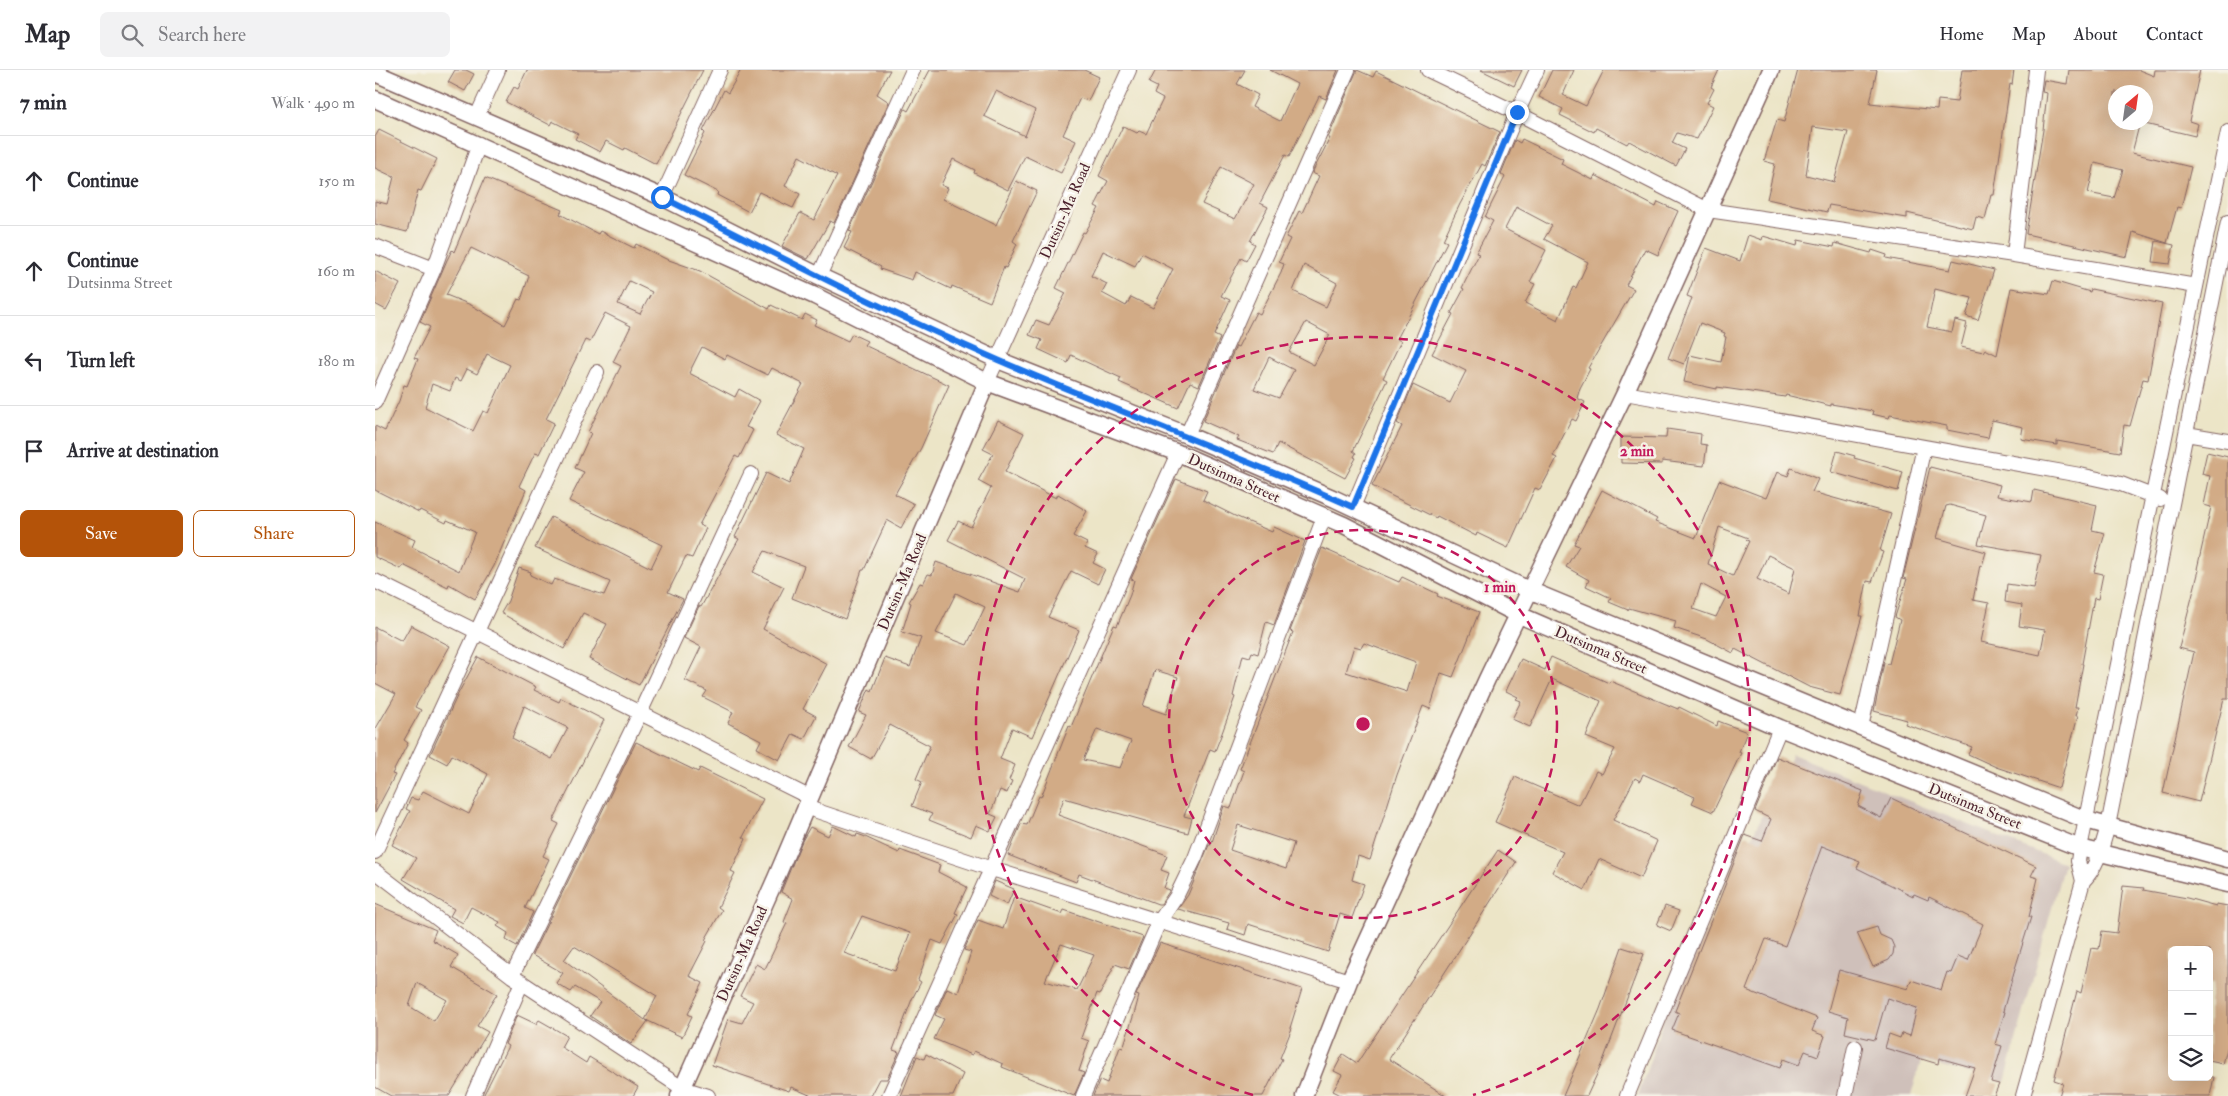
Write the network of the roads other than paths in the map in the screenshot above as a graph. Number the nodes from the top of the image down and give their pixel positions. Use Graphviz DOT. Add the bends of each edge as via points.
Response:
graph roads {
  1 [pos="498,70"];
  2 [pos="720,70"];
  3 [pos="913,70"];
  4 [pos="1129,70"];
  5 [pos="1348,70"];
  6 [pos="1428,70"];
  7 [pos="1537,70"];
  8 [pos="1771,70"];
  9 [pos="2036,70"];
  10 [pos="375,73"];
  11 [pos="375,99"];
  12 [pos="1517,112"];
  13 [pos="477,116"];
  14 [pos="2228,132"];
  15 [pos="479,144"];
  16 [pos="662,197"];
  17 [pos="1708,210"];
  18 [pos="2228,222"];
  19 [pos="2226,237"];
  20 [pos="375,246"];
  21 [pos="2013,255"];
  22 [pos="434,269"];
  23 [pos="819,276"];
  24 [pos="2195,286"];
  25 [pos="997,360"];
  26 [pos="597,372"];
  27 [pos="987,382"];
  28 [pos="1625,394"];
  29 [pos="375,402"];
  30 [pos="2187,434"];
  31 [pos="1187,435"];
  32 [pos="2228,442"];
  33 [pos="1924,447"];
  34 [pos="1178,454"];
  35 [pos="751,474"];
  36 [pos="2153,496"];
  37 [pos="2172,504"];
  38 [pos="1353,507"];
  39 [pos="1324,517"];
  40 [pos="375,581"];
  41 [pos="1529,590"];
  42 [pos="1517,614"];
  43 [pos="478,633"];
  44 [pos="640,713"];
  45 [pos="1861,727"];
  46 [pos="1780,728"];
  47 [pos="807,802"];
  48 [pos="2086,820"];
  49 [pos="2108,826"];
  50 [pos="2079,848"];
  51 [pos="375,852"];
  52 [pos="2100,854"];
  53 [pos="2228,859"];
  54 [pos="992,869"];
  55 [pos="375,871"];
  56 [pos="2083,881"];
  57 [pos="2228,884"];
  58 [pos="1159,922"];
  59 [pos="517,979"];
  60 [pos="1349,981"];
  61 [pos="1855,1047"];
  62 [pos="681,1092"];
  63 [pos="473,1096"];
  64 [pos="708,1096"];
  65 [pos="889,1096"];
  66 [pos="1083,1096"];
  67 [pos="1304,1096"];
  68 [pos="1627,1096"];
  69 [pos="1845,1096"];
  70 [pos="2023,1096"];
  1 -- 13 [label="street"];
  2 -- 16 [label="street"];
  3 -- 23 [label="street"];
  4 -- 25 [label="street, Dutsin-Ma Road"];
  5 -- 31 [label="street"];
  6 -- 12 [label="street"];
  7 -- 12 [label="street"];
  8 -- 17 [label="street"];
  9 -- 21 [label="street"];
  10 -- 13 [label="street, Dutsinma Street"];
  11 -- 15 [label="street, Dutsinma Street"];
  12 -- 17 [label="street"];
  12 -- 38 [label="street"];
  13 -- 16 [label="street, Dutsinma Street"];
  14 -- 24 [label="street"];
  15 -- 22 [label="street"];
  15 -- 27 [label="street, Dutsinma Street" via="815,296"];
  16 -- 23 [label="street, Dutsinma Street"];
  17 -- 21 [label="street"];
  17 -- 28 [label="street"];
  18 -- 19 [label="street"];
  19 -- 30 [label="street"];
  20 -- 22 [label="street"];
  21 -- 24 [label="street"];
  22 -- 29 [label="street"];
  23 -- 25 [label="street, Dutsinma Street"];
  24 -- 36 [label="street"];
  25 -- 27 [label="street, Dutsin-Ma Road"];
  25 -- 31 [label="street, Dutsinma Street"];
  26 -- 43 [label="street"];
  27 -- 34 [label="street, Dutsinma Street"];
  27 -- 47 [label="street, Dutsin-Ma Road"];
  28 -- 33 [label="street"];
  28 -- 41 [label="street"];
  30 -- 32 [label="street"];
  30 -- 37 [label="street"];
  31 -- 38 [label="street, Dutsinma Street"];
  33 -- 36 [label="street" via="2121,484"];
  33 -- 45 [label="street"];
  34 -- 39 [label="street, Dutsinma Street"];
  34 -- 54 [label="street"];
  35 -- 44 [label="street"];
  36 -- 37 [label="street"];
  36 -- 48 [label="street"];
  37 -- 49 [label="street"];
  38 -- 41 [label="street, Dutsinma Street"];
  39 -- 42 [label="street, Dutsinma Street"];
  39 -- 58 [label="street" via="1195,858 1176,897"];
  40 -- 43 [label="street"];
  41 -- 42 [label="street"];
  41 -- 45 [label="street, Dutsinma Street"];
  42 -- 46 [label="street, Dutsinma Street"];
  42 -- 60 [label="street"];
  43 -- 44 [label="street"];
  43 -- 51 [label="street"];
  44 -- 47 [label="street"];
  44 -- 59 [label="street"];
  45 -- 48 [label="street, Dutsinma Street"];
  46 -- 50 [label="street, Dutsinma Street"];
  46 -- 68 [label="street"];
  47 -- 54 [label="street"];
  47 -- 62 [label="street, Dutsin-Ma Road"];
  48 -- 49 [label="street, Dutsinma Street"];
  48 -- 50 [label="street"];
  49 -- 52 [label="street"];
  49 -- 53 [label="street, Dutsinma Street"];
  50 -- 52 [label="street, Dutsinma Street"];
  50 -- 56 [label="street" via="2078,861"];
  52 -- 56 [label="street"];
  52 -- 57 [label="street, Dutsinma Street"];
  54 -- 58 [label="street"];
  54 -- 65 [label="street"];
  55 -- 59 [label="street"];
  56 -- 70 [label="street"];
  58 -- 60 [label="street"];
  58 -- 66 [label="street"];
  59 -- 62 [label="street"];
  59 -- 63 [label="street"];
  60 -- 67 [label="street"];
  61 -- 69 [label="street"];
  62 -- 64 [label="street"];
}
